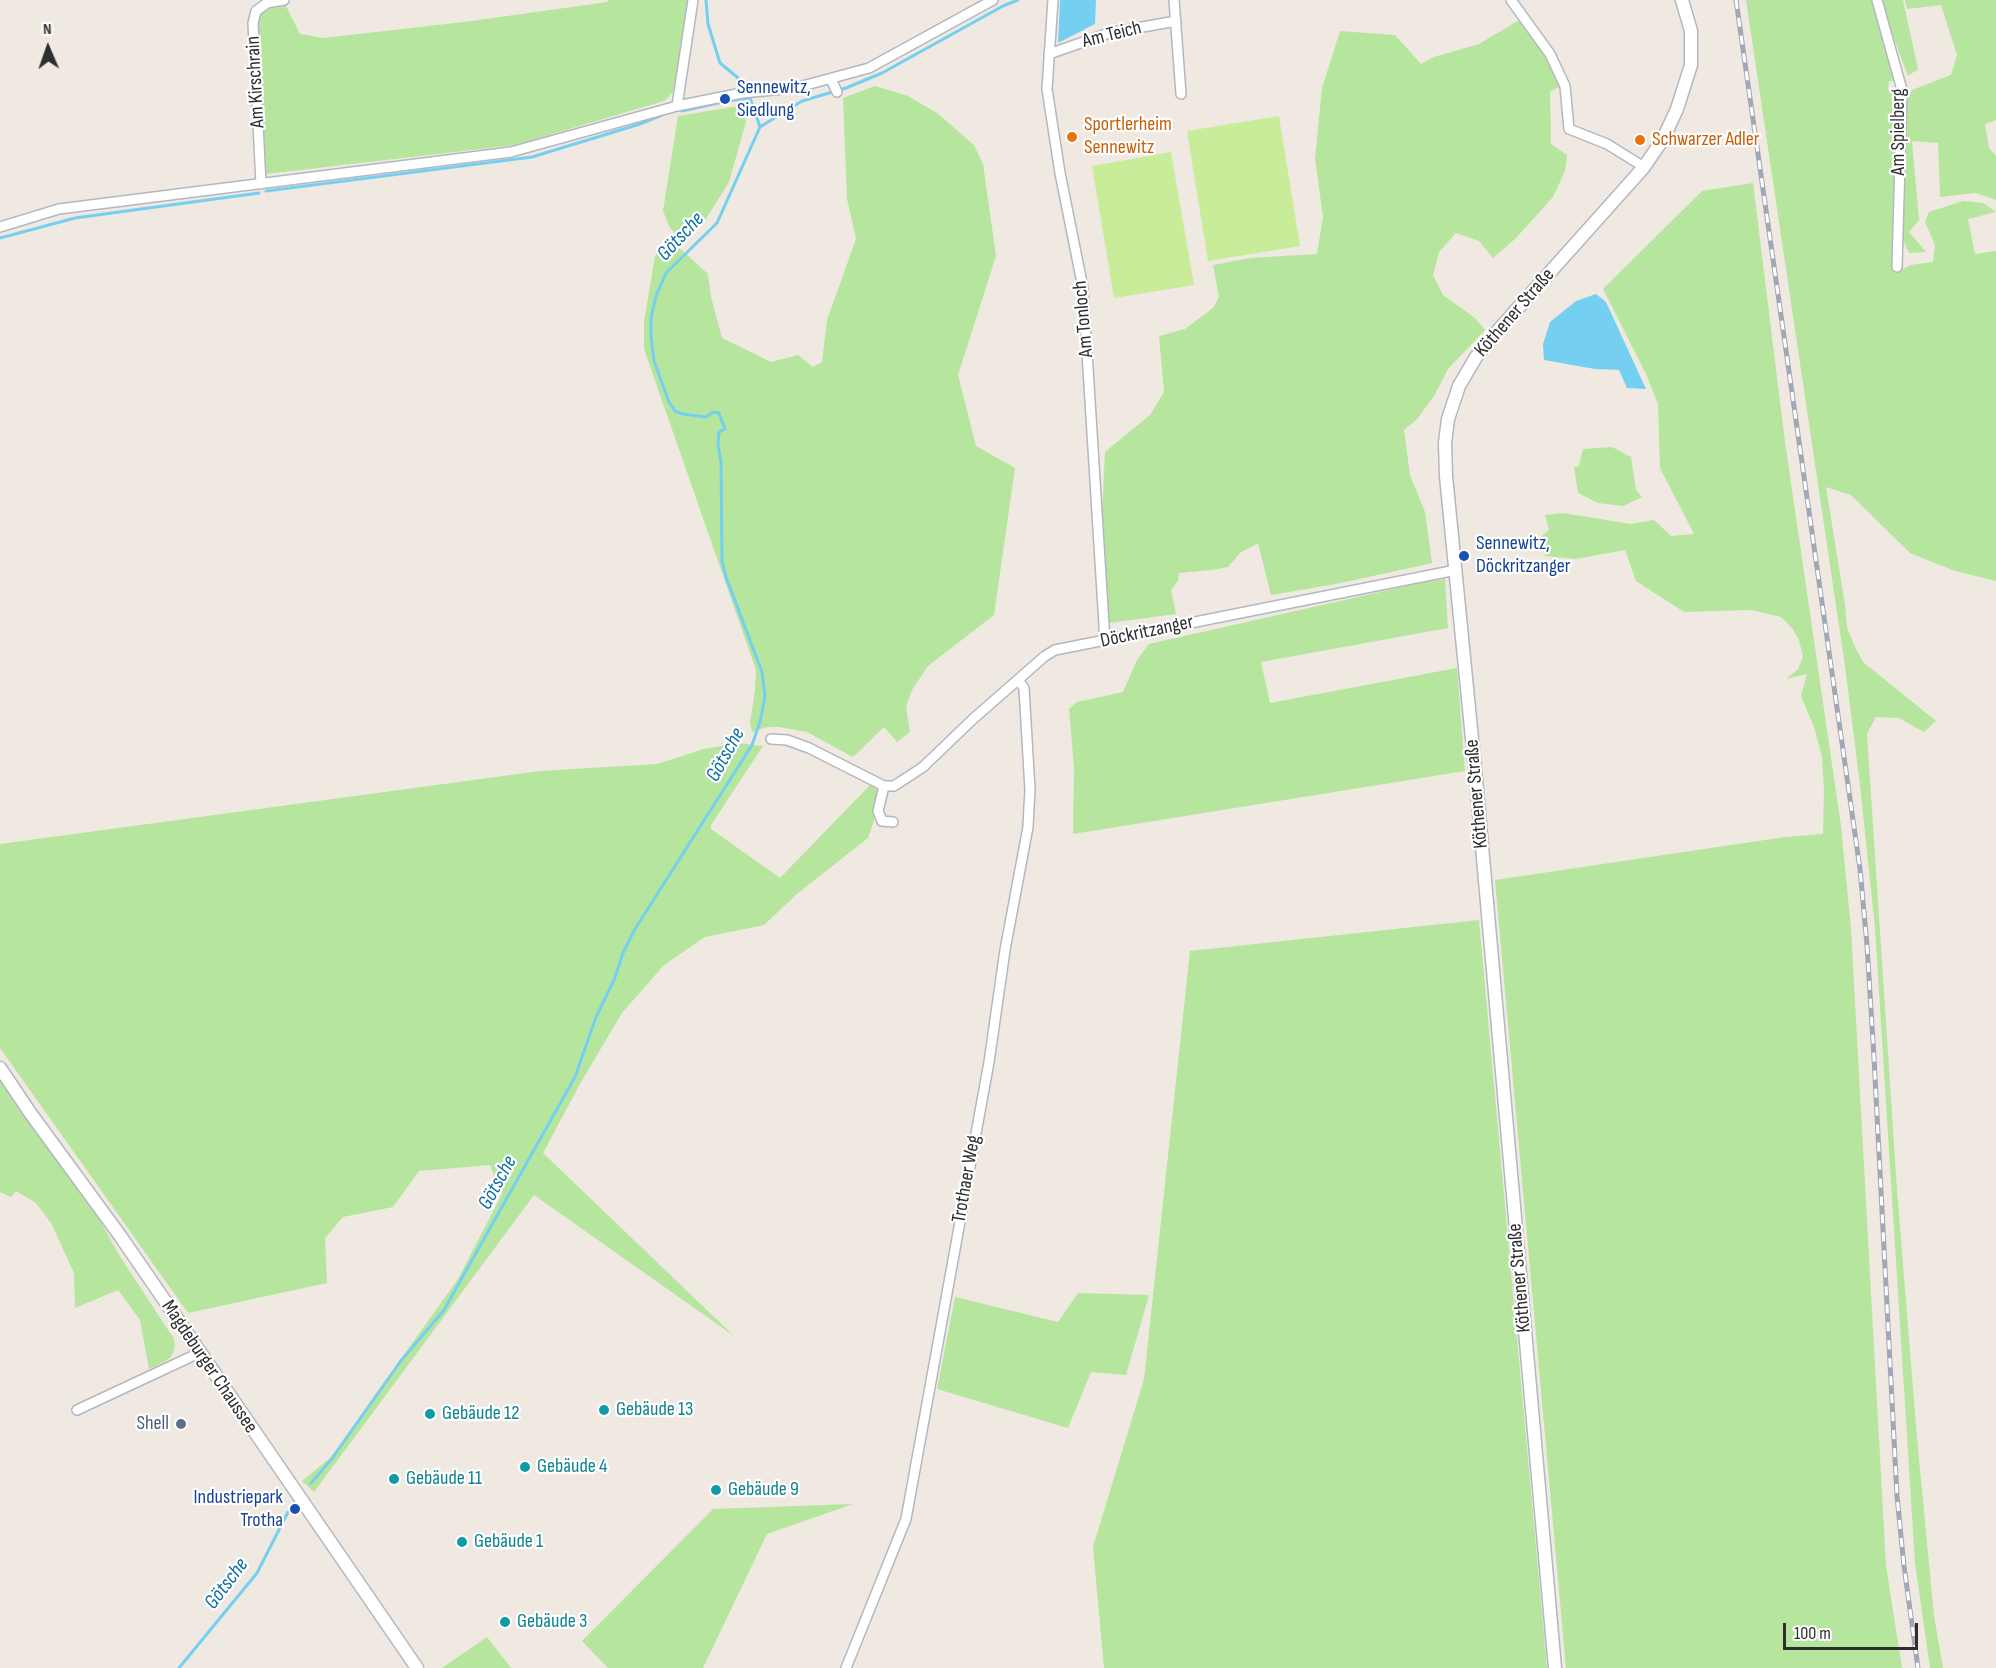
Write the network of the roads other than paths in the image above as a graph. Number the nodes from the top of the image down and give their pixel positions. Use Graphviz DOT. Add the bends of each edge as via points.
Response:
graph roads {
  1 [pos="284,0"];
  2 [pos="693,0"];
  3 [pos="993,0"];
  4 [pos="1053,0"];
  5 [pos="1174,0"];
  6 [pos="1511,0"];
  7 [pos="1682,0"];
  8 [pos="1877,0"];
  9 [pos="1176,21"];
  10 [pos="1049,54"];
  11 [pos="1181,94"];
  12 [pos="677,106"];
  13 [pos="1644,167"];
  14 [pos="261,184"];
  15 [pos="0,227"];
  16 [pos="1897,267"];
  17 [pos="1456,570"];
  18 [pos="1105,641"];
  19 [pos="1018,680"];
  20 [pos="771,739"];
  21 [pos="884,786"];
  22 [pos="893,822"];
  23 [pos="0,1068"];
  24 [pos="199,1353"];
  25 [pos="77,1410"];
  26 [pos="417,1668"];
  27 [pos="846,1668"];
  28 [pos="1556,1668"];
  1 -- 14 [label="street, Am Kirschrain" via="267,3 256,11 253,23"];
  2 -- 12 [label="street"];
  3 -- 12 [label="street" via="834,85 742,93"];
  4 -- 10 [label="street, Am Tonloch"];
  5 -- 9 [label="street"];
  6 -- 13 [label="street" via="1550,54 1565,86 1569,129 1607,144"];
  7 -- 13 [label="main road, Köthener Straße" via="1691,31 1691,65 1670,126"];
  8 -- 16 [label="street, Am Spielberg" via="1902,90"];
  9 -- 10 [label="street, Am Teich" via="1109,33"];
  9 -- 11 [label="street"];
  10 -- 18 [label="street, Am Tonloch" via="1047,88 1083,288"];
  12 -- 14 [label="street" via="511,152"];
  13 -- 17 [label="main road, Köthener Straße" via="1494,335 1459,386 1445,442"];
  14 -- 15 [label="street" via="59,209"];
  17 -- 18 [label="street, Döckritzanger"];
  17 -- 28 [label="main road, Köthener Straße"];
  18 -- 19 [label="street, Döckritzanger" via="1055,650"];
  19 -- 21 [label="street, Döckritzanger" via="923,767 894,786"];
  19 -- 27 [label="street, Trothaer Weg" via="1024,688 1030,790 1028,827 989,1062 906,1519"];
  20 -- 21 [label="street" via="809,748"];
  21 -- 22 [label="street" via="878,812 882,821"];
  23 -- 24 [label="main road, Magdeburger Chaussee"];
  24 -- 25 [label="street"];
  24 -- 26 [label="main road, Magdeburger Chaussee"];
}
